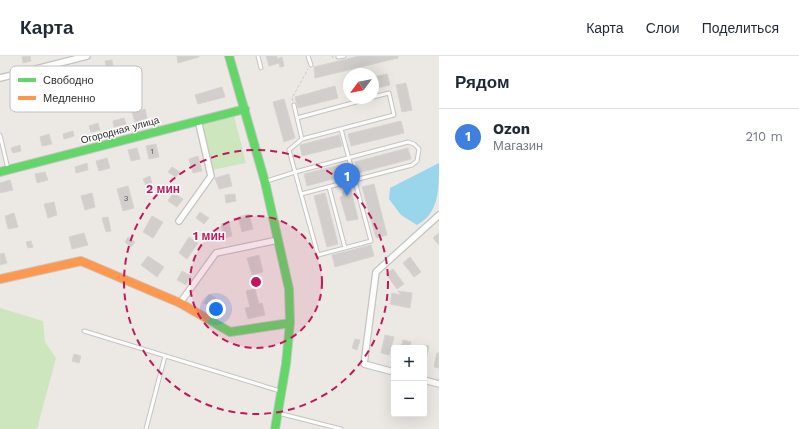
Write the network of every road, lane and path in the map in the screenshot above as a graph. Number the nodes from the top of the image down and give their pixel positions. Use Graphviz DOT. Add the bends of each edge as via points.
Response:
graph roads {
  1 [pos="87,56"];
  2 [pos="229,56"];
  3 [pos="258,56"];
  4 [pos="308,56"];
  5 [pos="344,56"];
  6 [pos="338,57"];
  7 [pos="310,65"];
  8 [pos="47,66"];
  9 [pos="261,68"];
  10 [pos="10,75"];
  11 [pos="0,78"];
  12 [pos="379,96"];
  13 [pos="292,98"];
  14 [pos="350,104"];
  15 [pos="294,105"];
  16 [pos="245,109"];
  17 [pos="297,118"];
  18 [pos="198,120"];
  19 [pos="341,129"];
  20 [pos="0,136"];
  21 [pos="302,139"];
  22 [pos="348,157"];
  23 [pos="9,170"];
  24 [pos="0,172"];
  25 [pos="295,172"];
  26 [pos="354,180"];
  27 [pos="265,182"];
  28 [pos="329,187"];
  29 [pos="301,194"];
  30 [pos="439,215"];
  31 [pos="179,221"];
  32 [pos="278,240"];
  33 [pos="345,248"];
  34 [pos="0,279"];
  35 [pos="180,303"];
  36 [pos="290,323"];
  37 [pos="84,331"];
  38 [pos="165,356"];
  39 [pos="391,371"];
  40 [pos="427,381"];
  41 [pos="439,384"];
  42 [pos="282,392"];
  43 [pos="278,413"];
  44 [pos="146,429"];
  45 [pos="275,429"];
  46 [pos="341,429"];
  1 -- 8 [label="street"];
  2 -- 16 [label="street"];
  3 -- 9 [label="lane"];
  4 -- 7 [label="lane"];
  5 -- 6 [label="lane"];
  7 -- 13 [label="path"];
  10 -- 11 [label="street"];
  12 -- 19 [label="lane" via="389,93 394,115"];
  14 -- 17 [label="lane"];
  15 -- 17 [label="lane"];
  16 -- 18 [label="street, Огородная улица"];
  16 -- 27 [label="street"];
  17 -- 21 [label="lane"];
  18 -- 23 [label="street, Огородная улица"];
  18 -- 31 [label="street" via="211,176"];
  19 -- 21 [label="lane"];
  19 -- 22 [label="lane"];
  20 -- 23 [label="lane"];
  21 -- 25 [label="lane" via="290,150"];
  22 -- 25 [label="lane"];
  22 -- 26 [label="lane"];
  22 -- 26 [label="lane" via="408,142 419,149 417,160 412,165"];
  23 -- 24 [label="street, Огородная улица"];
  25 -- 27 [label="lane"];
  25 -- 29 [label="lane"];
  26 -- 28 [label="lane"];
  26 -- 33 [label="lane" via="370,241"];
  27 -- 32 [label="street"];
  28 -- 29 [label="lane"];
  28 -- 33 [label="lane"];
  29 -- 33 [label="lane" via="318,255"];
  30 -- 39 [label="street" via="376,272 364,364"];
  32 -- 35 [label="street" via="216,253"];
  32 -- 36 [label="street" via="288,289"];
  34 -- 35 [label="street" via="81,261"];
  35 -- 36 [label="street" via="230,332"];
  36 -- 42 [label="street"];
  37 -- 38 [label="lane"];
  38 -- 42 [label="lane"];
  38 -- 44 [label="lane"];
  40 -- 41 [label="street"];
  42 -- 43 [label="street"];
  43 -- 45 [label="street"];
  43 -- 46 [label="lane"];
}
